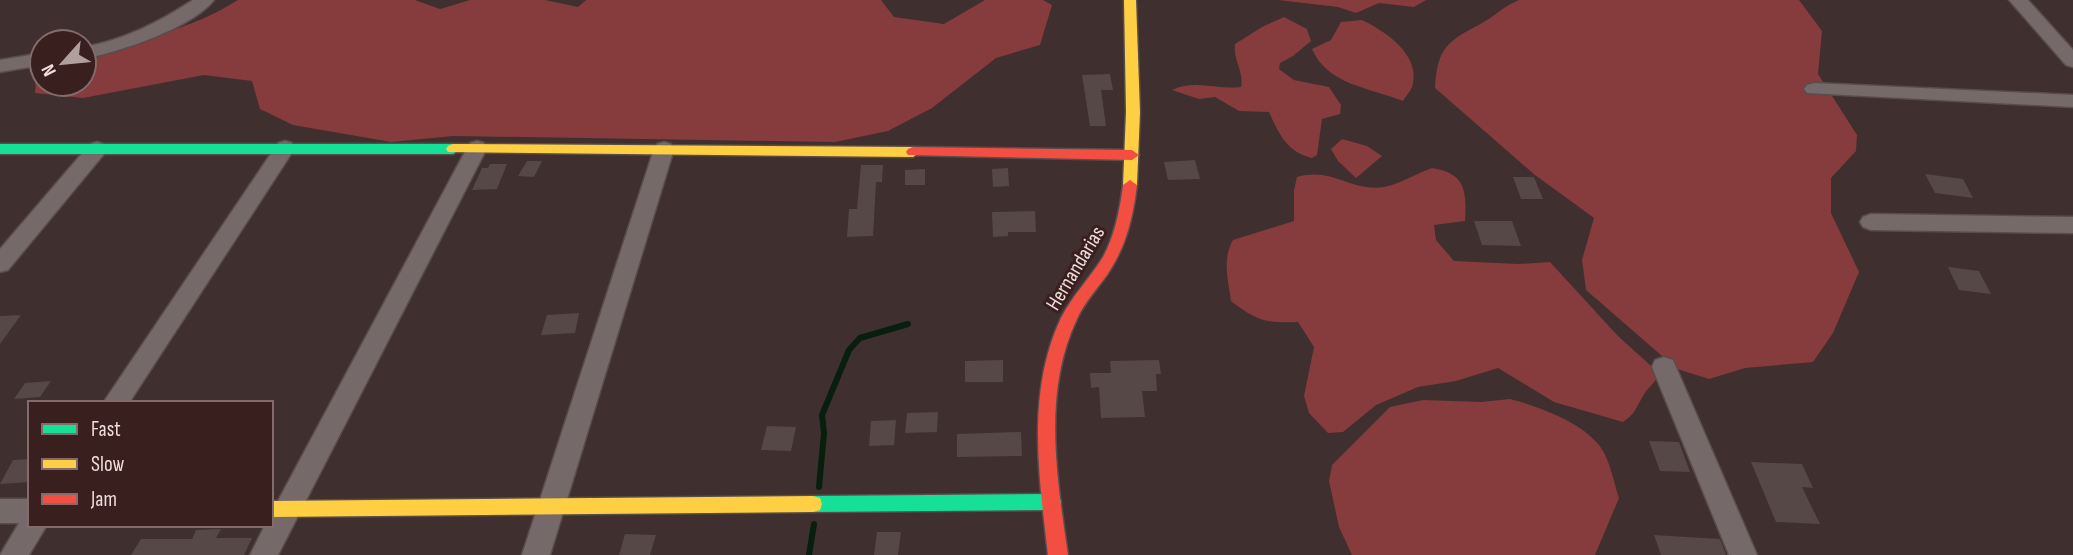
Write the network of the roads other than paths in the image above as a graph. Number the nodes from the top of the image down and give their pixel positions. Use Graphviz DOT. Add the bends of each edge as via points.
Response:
graph roads {
  1 [pos="205,0"];
  2 [pos="1130,0"];
  3 [pos="2018,0"];
  4 [pos="98,50"];
  5 [pos="28,61"];
  6 [pos="2073,61"];
  7 [pos="0,66"];
  8 [pos="1814,89"];
  9 [pos="2073,101"];
  10 [pos="285,148"];
  11 [pos="477,148"];
  12 [pos="0,149"];
  13 [pos="97,149"];
  14 [pos="664,149"];
  15 [pos="1132,155"];
  16 [pos="1871,222"];
  17 [pos="2073,225"];
  18 [pos="0,264"];
  19 [pos="1664,367"];
  20 [pos="116,401"];
  21 [pos="1052,502"];
  22 [pos="551,506"];
  23 [pos="280,509"];
  24 [pos="0,511"];
  25 [pos="28,511"];
  26 [pos="32,527"];
  27 [pos="13,555"];
  28 [pos="264,555"];
  29 [pos="536,555"];
  30 [pos="1058,555"];
  31 [pos="1743,555"];
  1 -- 4 [label="street" via="145,36"];
  2 -- 15 [label="street, Hernandarias"];
  3 -- 6 [label="street"];
  5 -- 7 [label="street"];
  8 -- 9 [label="street"];
  10 -- 11 [label="street"];
  10 -- 13 [label="street"];
  10 -- 20 [label="street"];
  11 -- 14 [label="street"];
  11 -- 23 [label="street"];
  12 -- 13 [label="street"];
  13 -- 18 [label="street"];
  14 -- 15 [label="street"];
  14 -- 22 [label="street"];
  15 -- 21 [label="street, Hernandarias" via="1129,197 1117,244 1068,318 1055,347 1050,379"];
  16 -- 17 [label="street"];
  19 -- 31 [label="street"];
  21 -- 22 [label="street"];
  21 -- 30 [label="street, Hernandarias"];
  22 -- 23 [label="street"];
  22 -- 29 [label="street"];
  23 -- 28 [label="street"];
  24 -- 25 [label="street"];
  26 -- 27 [label="street"];
}
